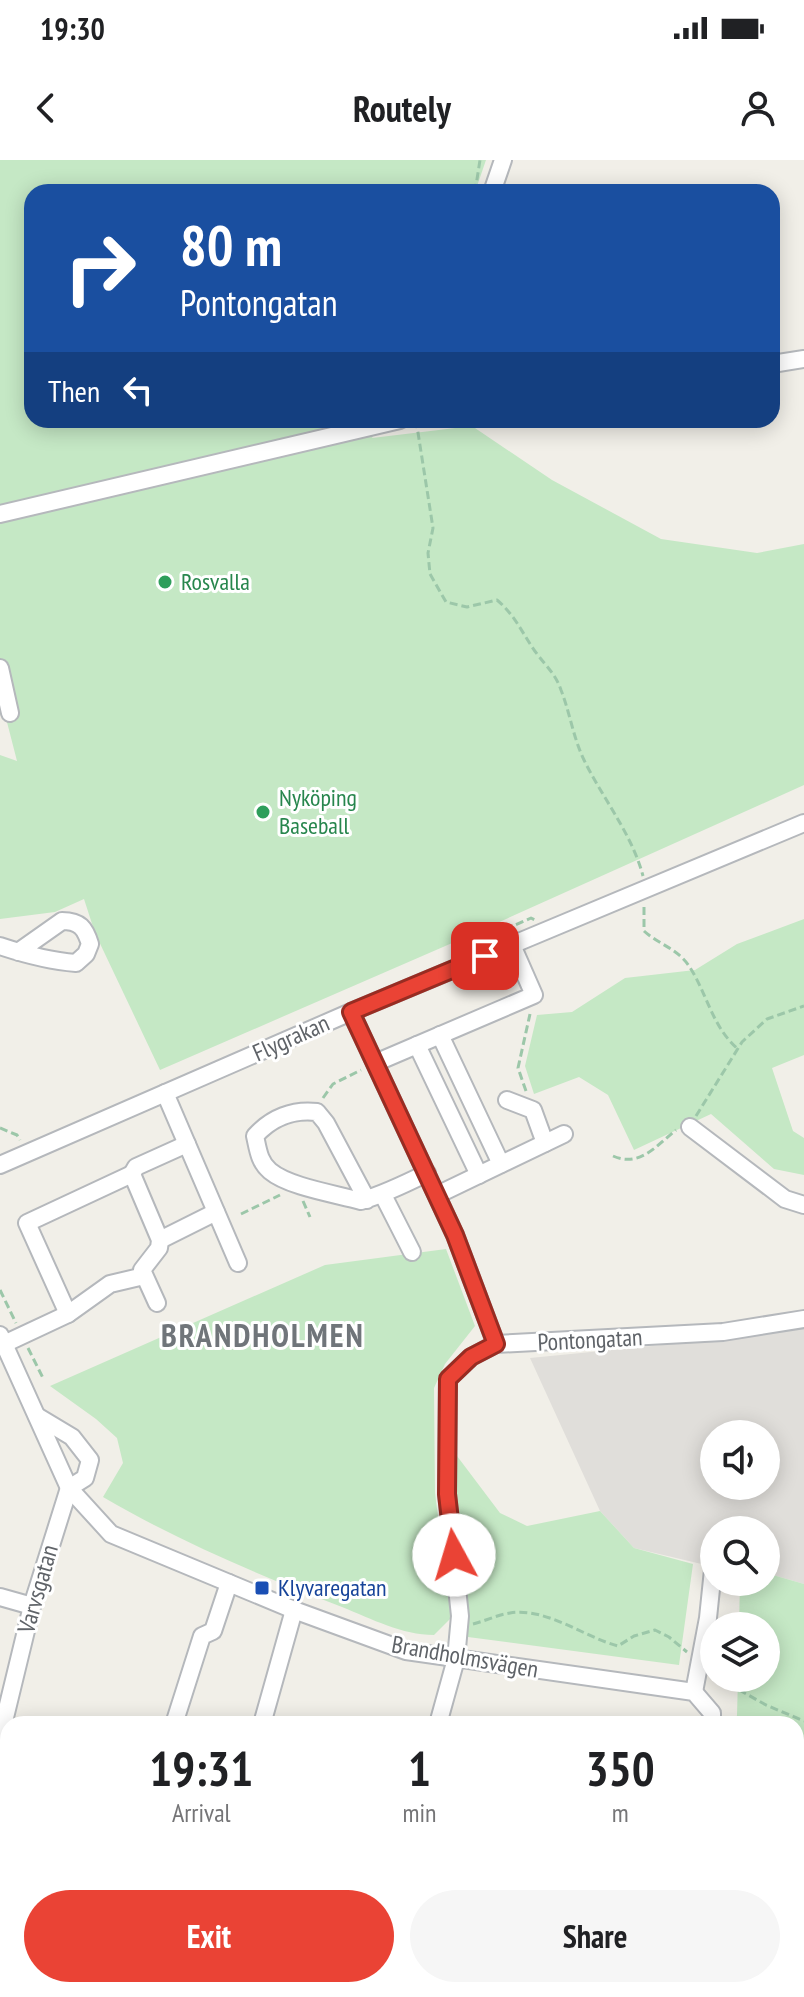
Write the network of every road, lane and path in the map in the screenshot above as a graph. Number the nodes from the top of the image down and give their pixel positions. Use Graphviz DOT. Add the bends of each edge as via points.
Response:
graph roads {
  1 [pos="480,160"];
  2 [pos="503,160"];
  3 [pos="476,184"];
  4 [pos="495,184"];
  5 [pos="804,359"];
  6 [pos="780,363"];
  7 [pos="366,428"];
  8 [pos="417,428"];
  9 [pos="0,514"];
  10 [pos="0,668"];
  11 [pos="10,713"];
  12 [pos="804,823"];
  13 [pos="646,889"];
  14 [pos="512,945"];
  15 [pos="0,946"];
  16 [pos="18,952"];
  17 [pos="804,1006"];
  18 [pos="351,1012"];
  19 [pos="529,1020"];
  20 [pos="440,1035"];
  21 [pos="417,1045"];
  22 [pos="738,1049"];
  23 [pos="375,1063"];
  24 [pos="165,1093"];
  25 [pos="529,1097"];
  26 [pos="507,1100"];
  27 [pos="317,1112"];
  28 [pos="690,1127"];
  29 [pos="0,1128"];
  30 [pos="564,1134"];
  31 [pos="545,1143"];
  32 [pos="187,1144"];
  33 [pos="29,1152"];
  34 [pos="613,1156"];
  35 [pos="501,1164"];
  36 [pos="0,1165"];
  37 [pos="427,1173"];
  38 [pos="132,1174"];
  39 [pos="479,1175"];
  40 [pos="283,1193"];
  41 [pos="437,1195"];
  42 [pos="384,1197"];
  43 [pos="367,1200"];
  44 [pos="804,1205"];
  45 [pos="216,1212"];
  46 [pos="241,1214"];
  47 [pos="160,1240"];
  48 [pos="412,1252"];
  49 [pos="238,1263"];
  50 [pos="144,1276"];
  51 [pos="157,1303"];
  52 [pos="68,1314"];
  53 [pos="804,1319"];
  54 [pos="1,1339"];
  55 [pos="496,1344"];
  56 [pos="37,1416"];
  57 [pos="69,1488"];
  58 [pos="229,1583"];
  59 [pos="0,1597"];
  60 [pos="32,1606"];
  61 [pos="294,1610"];
  62 [pos="459,1627"];
  63 [pos="456,1659"];
  64 [pos="700,1663"];
  65 [pos="700,1668"];
  66 [pos="694,1692"];
  67 [pos="743,1692"];
  68 [pos="5,1716"];
  69 [pos="177,1716"];
  70 [pos="264,1716"];
  71 [pos="440,1716"];
  72 [pos="712,1716"];
  73 [pos="792,1716"];
  1 -- 3 [label="path"];
  2 -- 4 [label="street"];
  5 -- 6 [label="street"];
  7 -- 9 [label="street"];
  8 -- 13 [label="path" via="433,528 430,574 446,602 467,607 497,600 556,675 584,760 633,849"];
  10 -- 11 [label="street"];
  12 -- 13 [label="street, Flygrakan"];
  13 -- 14 [label="street, Flygrakan"];
  13 -- 22 [label="path" via="644,931 687,962 714,1019"];
  14 -- 18 [label="street, Flygrakan"];
  14 -- 20 [label="street" via="534,995"];
  15 -- 16 [label="street"];
  17 -- 22 [label="path" via="767,1019"];
  18 -- 23 [label="street"];
  18 -- 24 [label="street, Flygrakan"];
  19 -- 25 [label="path" via="518,1068"];
  20 -- 21 [label="street"];
  20 -- 35 [label="street"];
  21 -- 23 [label="street"];
  21 -- 39 [label="street"];
  22 -- 28 [label="path"];
  23 -- 27 [label="path" via="333,1084"];
  23 -- 37 [label="street"];
  24 -- 32 [label="street"];
  24 -- 33 [label="street, Flygrakan"];
  26 -- 31 [label="street" via="533,1110"];
  27 -- 43 [label="street"];
  27 -- 43 [label="street" via="303,1110 267,1123 255,1136 259,1158 271,1172 296,1183"];
  28 -- 34 [label="path" via="680,1126 647,1155"];
  28 -- 44 [label="street" via="785,1199"];
  29 -- 33 [label="path" via="17,1135"];
  30 -- 31 [label="street"];
  31 -- 35 [label="street"];
  32 -- 38 [label="street" via="136,1167"];
  32 -- 45 [label="street"];
  33 -- 36 [label="street, Flygrakan"];
  35 -- 39 [label="street"];
  37 -- 41 [label="street"];
  37 -- 43 [label="street"];
  38 -- 47 [label="street"];
  38 -- 52 [label="street" via="27,1223"];
  39 -- 41 [label="street"];
  40 -- 46 [label="path"];
  41 -- 55 [label="street"];
  42 -- 48 [label="street"];
  45 -- 47 [label="street"];
  45 -- 49 [label="street"];
  47 -- 50 [label="street" via="142,1270"];
  50 -- 51 [label="street"];
  50 -- 52 [label="street" via="110,1284"];
  52 -- 54 [label="street"];
  53 -- 55 [label="street, Pontongatan" via="723,1332"];
  54 -- 56 [label="street, Brandholmsvägen"];
  55 -- 62 [label="street, Pontongatan" via="471,1357 448,1379 447,1494"];
  56 -- 57 [label="street, Brandholmsvägen"];
  56 -- 57 [label="street, Varvsgatan" via="72,1437 90,1460 85,1478"];
  57 -- 58 [label="street, Brandholmsvägen" via="111,1534"];
  57 -- 60 [label="street, Varvsgatan"];
  58 -- 61 [label="street, Brandholmsvägen"];
  58 -- 69 [label="street" via="213,1631 202,1636"];
  59 -- 60 [label="street"];
  60 -- 68 [label="street, Varvsgatan"];
  61 -- 63 [label="street, Brandholmsvägen" via="406,1651"];
  61 -- 70 [label="street"];
  62 -- 63 [label="street, Pontongatan"];
  62 -- 64 [label="path" via="511,1613 541,1616 618,1646 655,1630"];
  63 -- 66 [label="street, Brandholmsvägen"];
  63 -- 71 [label="street, Pontongatan"];
  65 -- 66 [label="street"];
  66 -- 72 [label="street"];
  67 -- 73 [label="path"];
}
